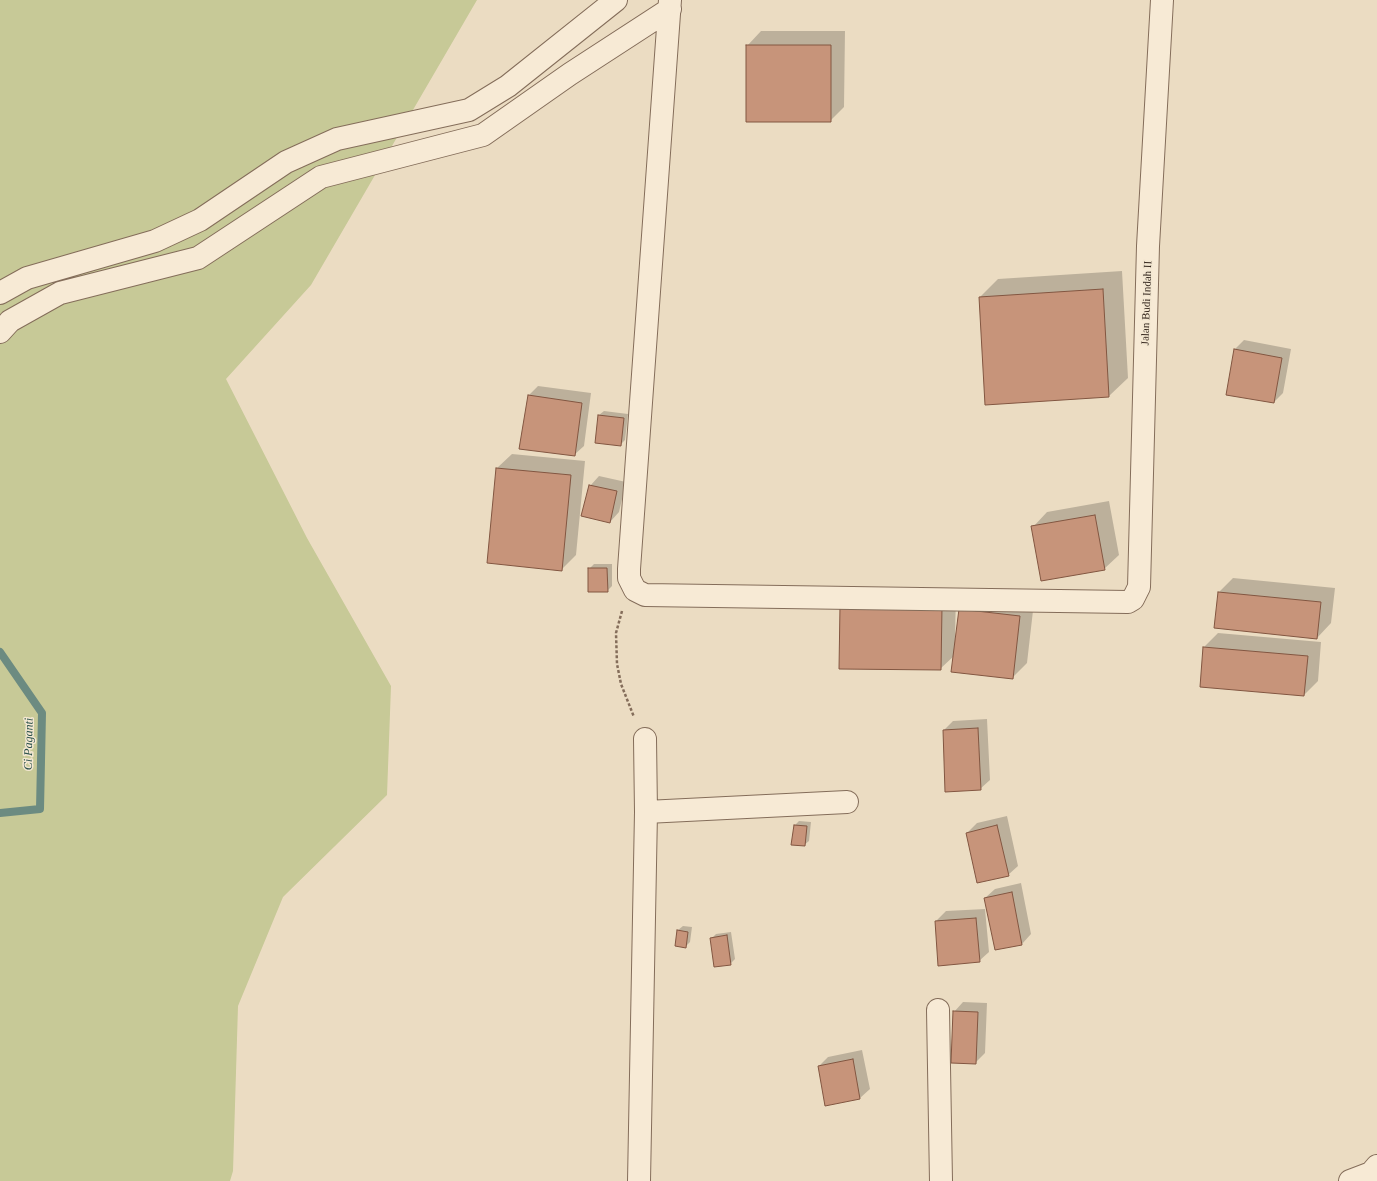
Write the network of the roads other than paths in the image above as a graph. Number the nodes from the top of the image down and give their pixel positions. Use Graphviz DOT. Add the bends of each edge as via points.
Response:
graph roads {
  1 [pos="616,0"];
  2 [pos="1162,0"];
  3 [pos="670,4"];
  4 [pos="0,293"];
  5 [pos="0,332"];
  6 [pos="645,739"];
  7 [pos="847,802"];
  8 [pos="646,812"];
  9 [pos="938,1010"];
  10 [pos="1377,1166"];
  11 [pos="639,1181"];
  12 [pos="941,1181"];
  13 [pos="1350,1181"];
  1 -- 4 [label="street" via="508,86 468,110 337,139 286,162 200,220 161,238 27,278"];
  2 -- 3 [label="street, Jalan Budi Indah II" via="1148,246 1139,587 1128,602 645,595 632,585 629,569"];
  3 -- 5 [label="street" via="483,135 320,177 198,258 60,293 10,321"];
  6 -- 8 [label="street"];
  7 -- 8 [label="street"];
  8 -- 11 [label="street"];
  9 -- 12 [label="street"];
  10 -- 13 [label="street" via="1371,1173"];
}
